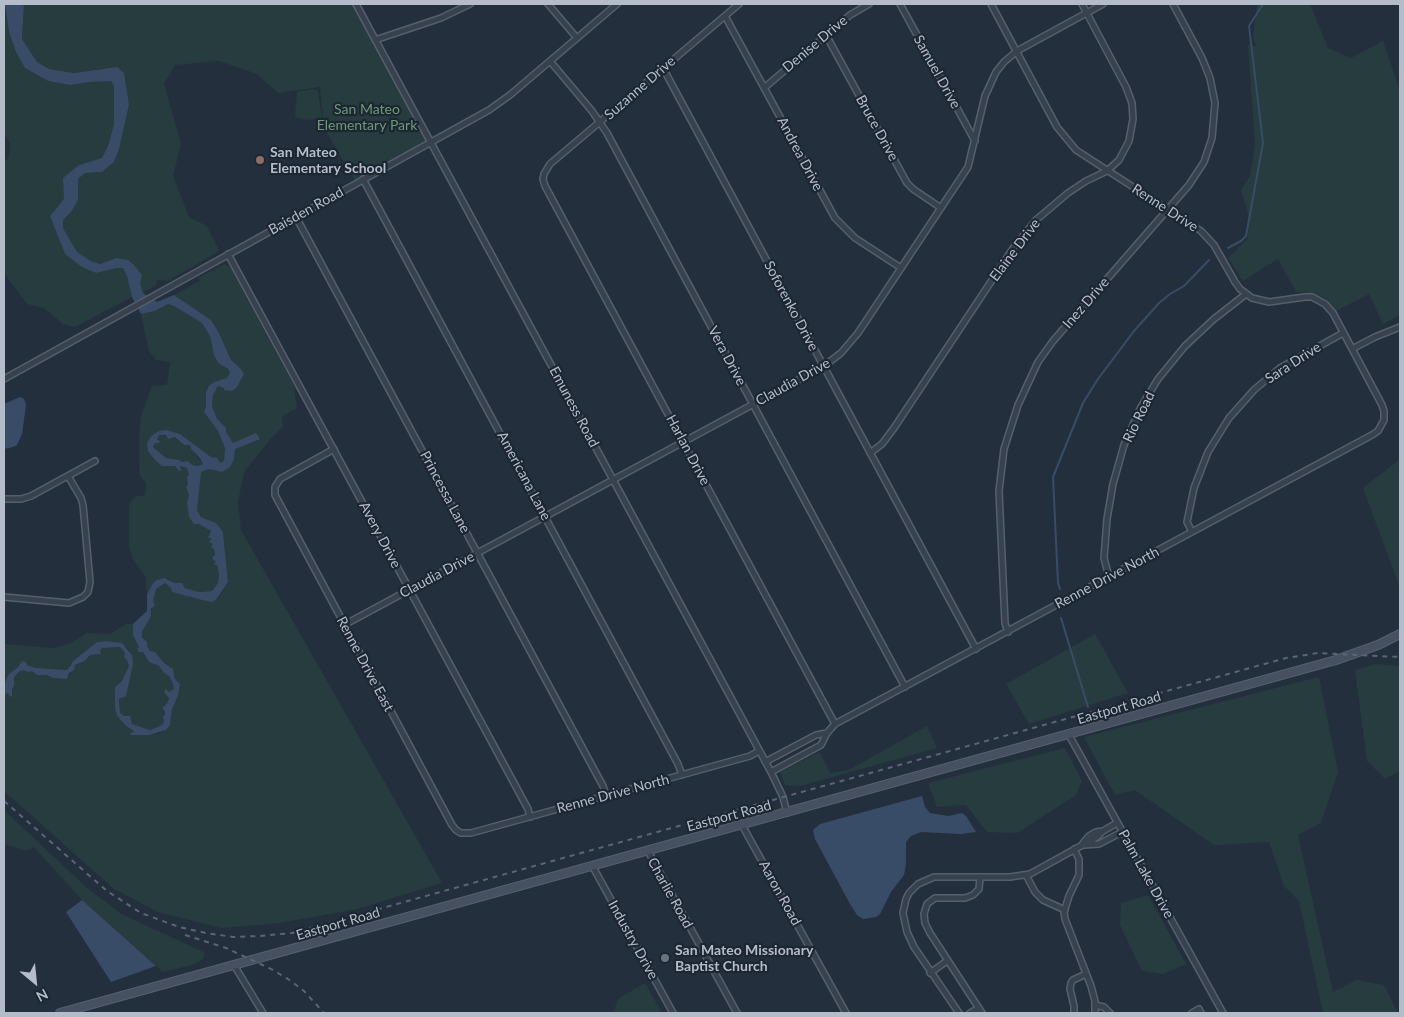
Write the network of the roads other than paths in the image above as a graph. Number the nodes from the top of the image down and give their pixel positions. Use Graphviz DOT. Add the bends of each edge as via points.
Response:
graph roads {
  1 [pos="356,4"];
  2 [pos="470,4"];
  3 [pos="548,4"];
  4 [pos="617,4"];
  5 [pos="739,4"];
  6 [pos="869,4"];
  7 [pos="900,4"];
  8 [pos="991,4"];
  9 [pos="1082,4"];
  10 [pos="1103,4"];
  11 [pos="1173,4"];
  12 [pos="1087,13"];
  13 [pos="725,16"];
  14 [pos="826,35"];
  15 [pos="577,38"];
  16 [pos="375,40"];
  17 [pos="1016,51"];
  18 [pos="550,61"];
  19 [pos="662,68"];
  20 [pos="764,88"];
  21 [pos="600,122"];
  22 [pos="975,141"];
  23 [pos="430,142"];
  24 [pos="1107,171"];
  25 [pos="544,174"];
  26 [pos="363,179"];
  27 [pos="941,208"];
  28 [pos="1169,209"];
  29 [pos="296,217"];
  30 [pos="228,254"];
  31 [pos="902,268"];
  32 [pos="1246,294"];
  33 [pos="1400,328"];
  34 [pos="1343,333"];
  35 [pos="1352,349"];
  36 [pos="824,366"];
  37 [pos="4,379"];
  38 [pos="753,404"];
  39 [pos="683,442"];
  40 [pos="334,449"];
  41 [pos="870,452"];
  42 [pos="95,461"];
  43 [pos="68,476"];
  44 [pos="613,480"];
  45 [pos="4,499"];
  46 [pos="545,516"];
  47 [pos="1192,532"];
  48 [pos="477,553"];
  49 [pos="1110,577"];
  50 [pos="410,590"];
  51 [pos="4,597"];
  52 [pos="344,625"];
  53 [pos="1008,632"];
  54 [pos="1400,634"];
  55 [pos="976,649"];
  56 [pos="905,686"];
  57 [pos="836,724"];
  58 [pos="827,733"];
  59 [pos="1069,735"];
  60 [pos="759,751"];
  61 [pos="765,762"];
  62 [pos="771,772"];
  63 [pos="682,775"];
  64 [pos="606,795"];
  65 [pos="787,813"];
  66 [pos="530,817"];
  67 [pos="1117,823"];
  68 [pos="742,825"];
  69 [pos="1122,832"];
  70 [pos="466,833"];
  71 [pos="1081,845"];
  72 [pos="1074,849"];
  73 [pos="648,851"];
  74 [pos="592,866"];
  75 [pos="1026,875"];
  76 [pos="980,877"];
  77 [pos="1065,910"];
  78 [pos="947,961"];
  79 [pos="234,965"];
  80 [pos="930,973"];
  81 [pos="1086,974"];
  82 [pos="1095,1005"];
  83 [pos="980,1011"];
  84 [pos="60,1013"];
  85 [pos="263,1013"];
  86 [pos="674,1013"];
  87 [pos="737,1013"];
  88 [pos="846,1013"];
  89 [pos="959,1013"];
  90 [pos="970,1013"];
  91 [pos="1074,1013"];
  92 [pos="1095,1013"];
  93 [pos="1110,1013"];
  94 [pos="1192,1013"];
  95 [pos="1201,1013"];
  96 [pos="1223,1013"];
  1 -- 16 [label="street, Emuness Road"];
  2 -- 16 [label="street" via="441,18"];
  3 -- 15 [label="street"];
  4 -- 15 [label="street, Baisden Road"];
  5 -- 13 [label="street, Suzanne Drive"];
  6 -- 14 [label="street, Denise Drive"];
  7 -- 22 [label="street, Samuel Drive"];
  8 -- 17 [label="street, Renne Drive"];
  9 -- 12 [label="street, Elaine Drive"];
  10 -- 12 [label="street, Claudia Drive"];
  11 -- 28 [label="street, Inez Drive" via="1206,68 1213,89 1215,115 1204,162"];
  12 -- 17 [label="street, Claudia Drive"];
  12 -- 24 [label="street, Elaine Drive" via="1132,103 1129,141 1119,160"];
  13 -- 19 [label="street, Suzanne Drive"];
  13 -- 20 [label="street, Andrea Drive"];
  14 -- 20 [label="street, Denise Drive"];
  14 -- 27 [label="street, Bruce Drive" via="907,183"];
  15 -- 18 [label="street, Baisden Road"];
  16 -- 23 [label="street, Emuness Road"];
  17 -- 22 [label="street, Claudia Drive" via="991,80"];
  17 -- 24 [label="street, Renne Drive" via="1062,135 1082,155"];
  18 -- 21 [label="street, Vera Drive"];
  18 -- 23 [label="street, Baisden Road" via="489,110"];
  19 -- 21 [label="street, Suzanne Drive"];
  19 -- 36 [label="street, Soforenko Drive"];
  20 -- 31 [label="street, Andrea Drive" via="835,218 855,238"];
  21 -- 25 [label="street, Suzanne Drive" via="550,164"];
  21 -- 38 [label="street, Vera Drive"];
  22 -- 27 [label="street, Claudia Drive" via="968,167"];
  23 -- 26 [label="street, Baisden Road"];
  23 -- 44 [label="street, Emuness Road"];
  24 -- 28 [label="street, Renne Drive"];
  24 -- 41 [label="street, Elaine Drive" via="1068,193 1036,220 1014,247 894,428 882,444"];
  25 -- 39 [label="street, Harlan Drive" via="545,186"];
  26 -- 29 [label="street, Baisden Road"];
  26 -- 46 [label="street, Americana Lane"];
  27 -- 31 [label="street, Claudia Drive"];
  28 -- 32 [label="street, Renne Drive" via="1208,237"];
  28 -- 53 [label="street, Inez Drive" via="1053,341 1038,362 1018,404 1004,449 999,491"];
  29 -- 30 [label="street, Baisden Road"];
  29 -- 48 [label="street, Princessa Lane"];
  30 -- 37 [label="street, Baisden Road"];
  30 -- 40 [label="street, Avery Drive"];
  31 -- 36 [label="street, Claudia Drive" via="849,345"];
  32 -- 34 [label="street" via="1269,302 1304,296 1319,300 1328,307"];
  32 -- 49 [label="street, Rio Road" via="1185,346 1158,379 1141,407 1124,445 1113,484 1104,558"];
  33 -- 35 [label="street"];
  34 -- 35 [label="street"];
  34 -- 47 [label="street, Sara Drive" via="1273,373 1229,418 1208,452 1194,488 1187,522"];
  35 -- 47 [label="street, Renne Drive North" via="1384,410 1384,420 1378,431"];
  36 -- 38 [label="street, Claudia Drive"];
  36 -- 41 [label="street, Soforenko Drive"];
  38 -- 39 [label="street, Claudia Drive"];
  38 -- 56 [label="street, Vera Drive"];
  39 -- 44 [label="street, Claudia Drive"];
  39 -- 57 [label="street, Harlan Drive"];
  40 -- 50 [label="street, Avery Drive"];
  40 -- 52 [label="street, Renne Drive East" via="284,476 274,487 276,500"];
  41 -- 55 [label="street, Soforenko Drive"];
  42 -- 43 [label="street"];
  43 -- 45 [label="street" via="26,498"];
  43 -- 51 [label="street" via="81,498 90,593 69,603"];
  44 -- 46 [label="street, Claudia Drive"];
  44 -- 60 [label="street, Emuness Road"];
  46 -- 48 [label="street, Claudia Drive"];
  46 -- 63 [label="street, Americana Lane"];
  47 -- 49 [label="street, Renne Drive North"];
  48 -- 50 [label="street, Claudia Drive"];
  48 -- 64 [label="street, Princessa Lane"];
  49 -- 53 [label="street, Renne Drive North"];
  50 -- 52 [label="street, Claudia Drive"];
  50 -- 66 [label="street, Avery Drive"];
  52 -- 70 [label="street, Renne Drive East" via="452,825"];
  53 -- 55 [label="street, Renne Drive North"];
  54 -- 59 [label="street, Eastport Road" via="1378,646 1336,660"];
  55 -- 56 [label="street, Renne Drive North"];
  56 -- 57 [label="street, Renne Drive North"];
  57 -- 58 [label="street, Renne Drive North"];
  58 -- 61 [label="street, Renne Drive North" via="816,735"];
  58 -- 62 [label="street, Renne Drive North" via="821,745"];
  59 -- 65 [label="street, Eastport Road"];
  59 -- 67 [label="street, Palm Lake Drive"];
  60 -- 61 [label="street, Emuness Road"];
  60 -- 63 [label="street, Renne Drive North"];
  61 -- 62 [label="street, Emuness Road"];
  62 -- 65 [label="street, Emuness Road"];
  63 -- 64 [label="street, Renne Drive North"];
  64 -- 66 [label="street, Renne Drive North"];
  65 -- 68 [label="street, Eastport Road"];
  66 -- 70 [label="street, Renne Drive North"];
  67 -- 69 [label="street, Palm Lake Drive"];
  67 -- 71 [label="street" via="1089,836"];
  68 -- 73 [label="street, Eastport Road"];
  68 -- 88 [label="street, Aaron Road"];
  69 -- 71 [label="street" via="1099,844"];
  69 -- 96 [label="street, Palm Lake Drive"];
  71 -- 72 [label="street"];
  72 -- 75 [label="street"];
  72 -- 77 [label="street" via="1079,859 1079,875"];
  73 -- 74 [label="street, Eastport Road"];
  73 -- 87 [label="street, Charlie Road"];
  74 -- 79 [label="street, Eastport Road"];
  74 -- 86 [label="street, Industry Drive"];
  75 -- 76 [label="street"];
  75 -- 77 [label="street" via="1043,900"];
  76 -- 78 [label="street" via="979,889 974,895 935,898 925,908 925,923"];
  76 -- 80 [label="street" via="930,878 918,884 906,899 903,913 907,932"];
  77 -- 81 [label="street" via="1065,919"];
  78 -- 80 [label="street"];
  78 -- 83 [label="street"];
  79 -- 84 [label="street, Eastport Road"];
  79 -- 85 [label="street"];
  80 -- 89 [label="street"];
  81 -- 82 [label="street"];
  81 -- 91 [label="street" via="1071,983"];
  82 -- 92 [label="street"];
  82 -- 93 [label="street"];
  83 -- 90 [label="street"];
  94 -- 95 [label="street" via="1199,1009"];
}
